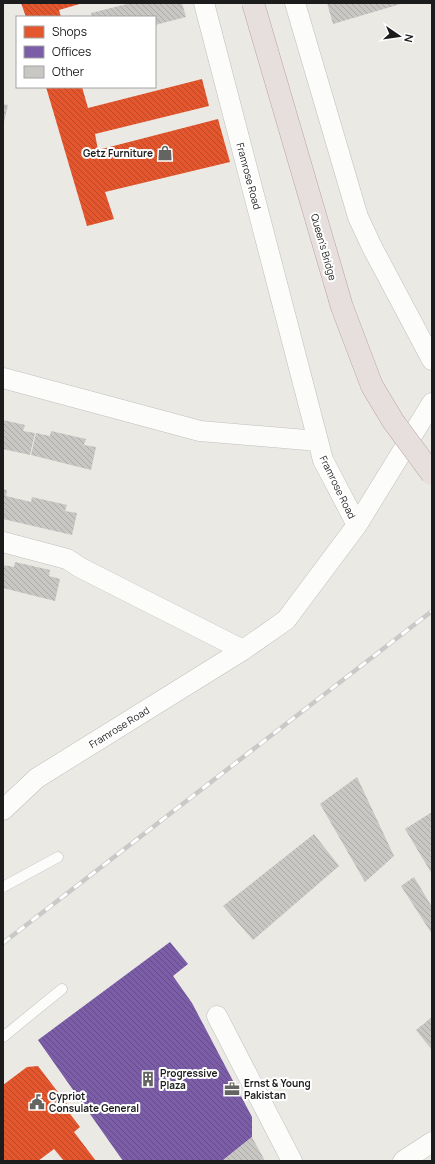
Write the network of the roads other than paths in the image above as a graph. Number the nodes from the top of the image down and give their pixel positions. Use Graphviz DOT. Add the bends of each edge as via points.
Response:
graph roads {
  1 [pos="204,3"];
  2 [pos="253,3"];
  3 [pos="295,3"];
  4 [pos="432,360"];
  5 [pos="3,378"];
  6 [pos="432,403"];
  7 [pos="318,441"];
  8 [pos="432,474"];
  9 [pos="357,525"];
  10 [pos="3,542"];
  11 [pos="243,650"];
  12 [pos="3,810"];
  13 [pos="58,857"];
  14 [pos="3,887"];
  15 [pos="62,989"];
  16 [pos="217,1016"];
  17 [pos="3,1037"];
  18 [pos="432,1142"];
  19 [pos="292,1161"];
  20 [pos="403,1161"];
  1 -- 7 [label="street, Framrose Road"];
  2 -- 8 [label="highway, Queen's Bridge, bridge" via="342,307 370,379 393,421"];
  3 -- 4 [label="street" via="358,217"];
  5 -- 7 [label="street" via="200,431"];
  6 -- 9 [label="street"];
  7 -- 9 [label="street, Framrose Road" via="323,460"];
  9 -- 11 [label="street, Framrose Road" via="286,620"];
  10 -- 11 [label="street" via="67,559 80,568"];
  11 -- 12 [label="street, Framrose Road" via="37,778"];
  13 -- 14 [label="lane"];
  15 -- 17 [label="lane"];
  16 -- 19 [label="street"];
  18 -- 20 [label="street"];
}
